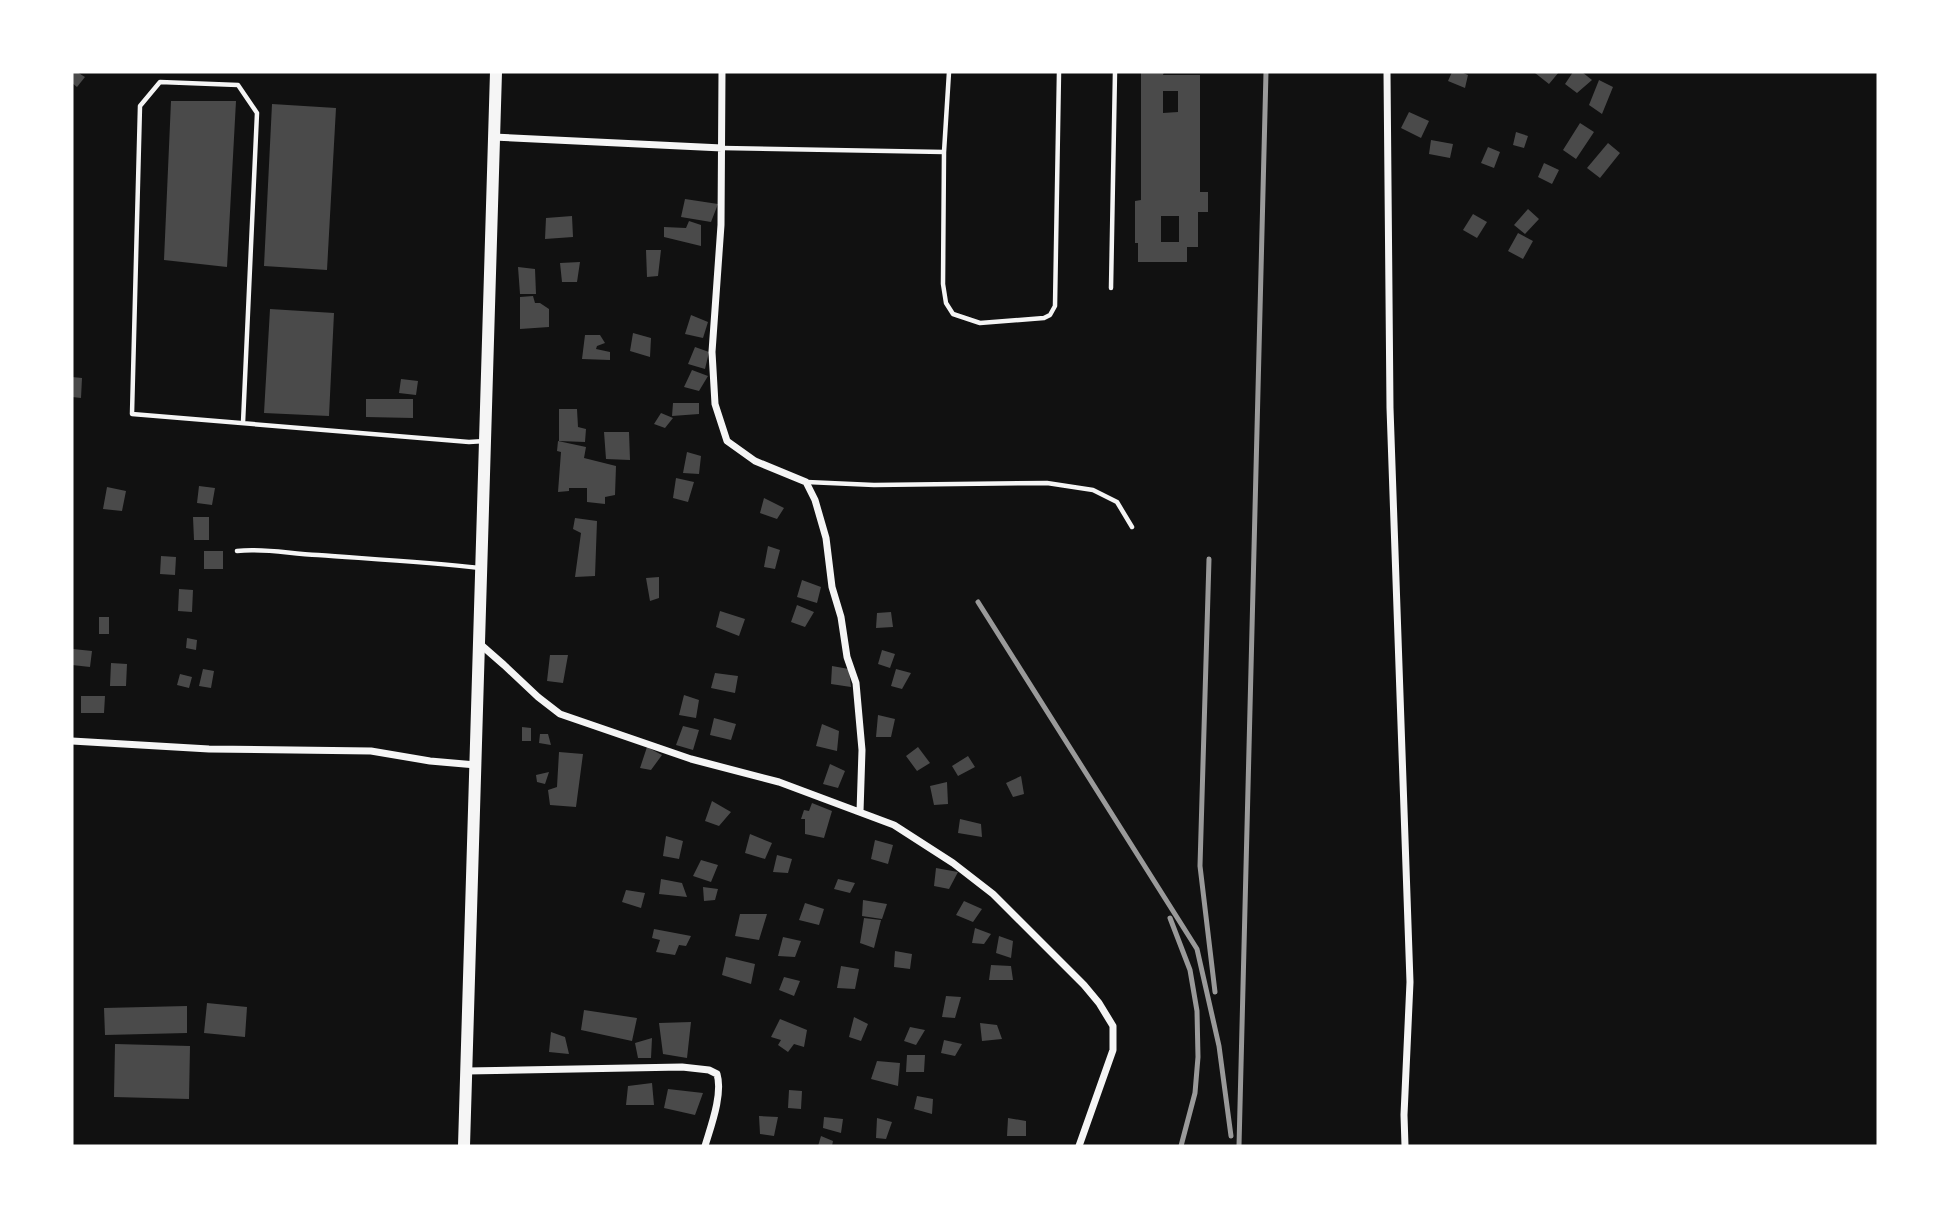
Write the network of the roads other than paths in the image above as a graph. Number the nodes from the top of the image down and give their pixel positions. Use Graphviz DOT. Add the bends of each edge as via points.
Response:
graph roads {
  1 [pos="496,72"];
  2 [pos="722,72"];
  3 [pos="949,72"];
  4 [pos="1059,72"];
  5 [pos="1115,72"];
  6 [pos="1387,72"];
  7 [pos="493,136"];
  8 [pos="722,148"];
  9 [pos="944,152"];
  10 [pos="1111,288"];
  11 [pos="243,423"];
  12 [pos="485,441"];
  13 [pos="806,482"];
  14 [pos="1132,527"];
  15 [pos="237,551"];
  16 [pos="481,568"];
  17 [pos="479,643"];
  18 [pos="72,741"];
  19 [pos="476,765"];
  20 [pos="859,812"];
  21 [pos="467,1071"];
  22 [pos="464,1146"];
  23 [pos="705,1146"];
  24 [pos="1079,1146"];
  25 [pos="1405,1146"];
  1 -- 7 [label="main road"];
  2 -- 8 [label="street"];
  3 -- 9 [label="lane"];
  4 -- 9 [label="lane" via="1055,306 1051,315 980,323 953,314 943,284"];
  5 -- 10 [label="lane"];
  6 -- 25 [label="street" via="1390,408 1410,982"];
  7 -- 8 [label="street"];
  7 -- 12 [label="main road"];
  8 -- 9 [label="lane"];
  8 -- 13 [label="street" via="712,352 715,404 727,441 755,461"];
  11 -- 11 [label="lane" via="132,414 140,106 160,82 238,85 257,113"];
  11 -- 12 [label="lane"];
  12 -- 16 [label="main road"];
  13 -- 14 [label="lane" via="1047,483 1093,490 1117,502"];
  13 -- 20 [label="street" via="826,538 832,587 856,682 862,750"];
  15 -- 16 [label="lane" via="259,549"];
  16 -- 17 [label="main road"];
  17 -- 19 [label="main road"];
  17 -- 20 [label="street" via="560,714 691,759 779,782"];
  18 -- 19 [label="street" via="372,751"];
  19 -- 21 [label="main road"];
  20 -- 24 [label="street" via="894,825 993,894 1099,1003 1113,1026 1113,1050"];
  21 -- 22 [label="main road"];
  21 -- 23 [label="street" via="709,1070 720,1082"];
}
